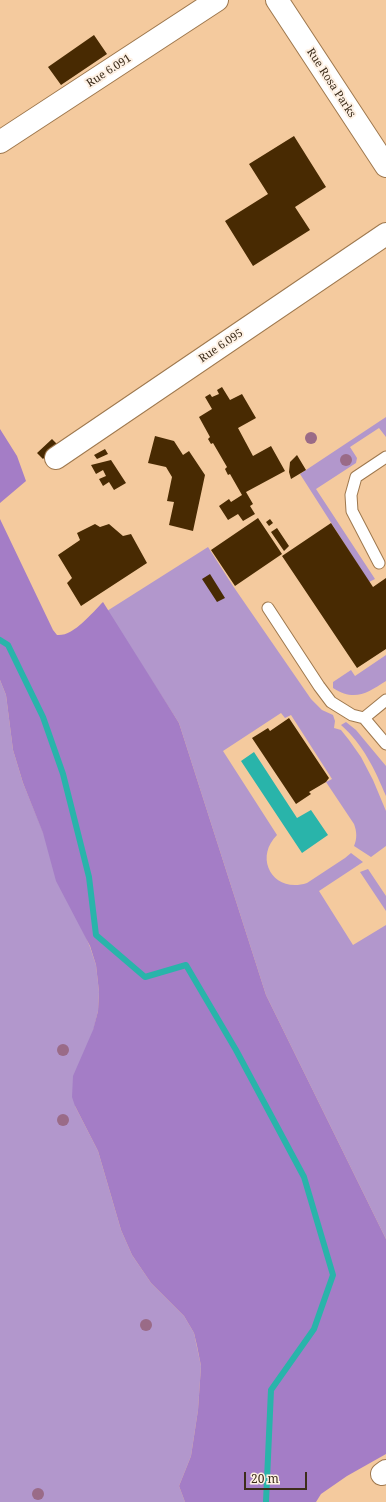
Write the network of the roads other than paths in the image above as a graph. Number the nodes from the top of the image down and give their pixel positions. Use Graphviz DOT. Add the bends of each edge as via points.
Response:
graph roads {
  1 [pos="217,0"];
  2 [pos="277,0"];
  3 [pos="0,142"];
  4 [pos="386,166"];
  5 [pos="386,234"];
  6 [pos="386,457"];
  7 [pos="56,458"];
  8 [pos="379,562"];
  9 [pos="268,608"];
  10 [pos="386,700"];
  11 [pos="364,718"];
  12 [pos="386,744"];
  1 -- 3 [label="street, Rue 6.091"];
  2 -- 4 [label="street, Rue Rosa Parks"];
  5 -- 7 [label="street, Rue 6.095"];
  6 -- 8 [label="lane" via="356,477 351,495 352,511"];
  9 -- 11 [label="lane" via="331,702 352,715"];
  10 -- 11 [label="lane"];
  11 -- 12 [label="lane"];
}
